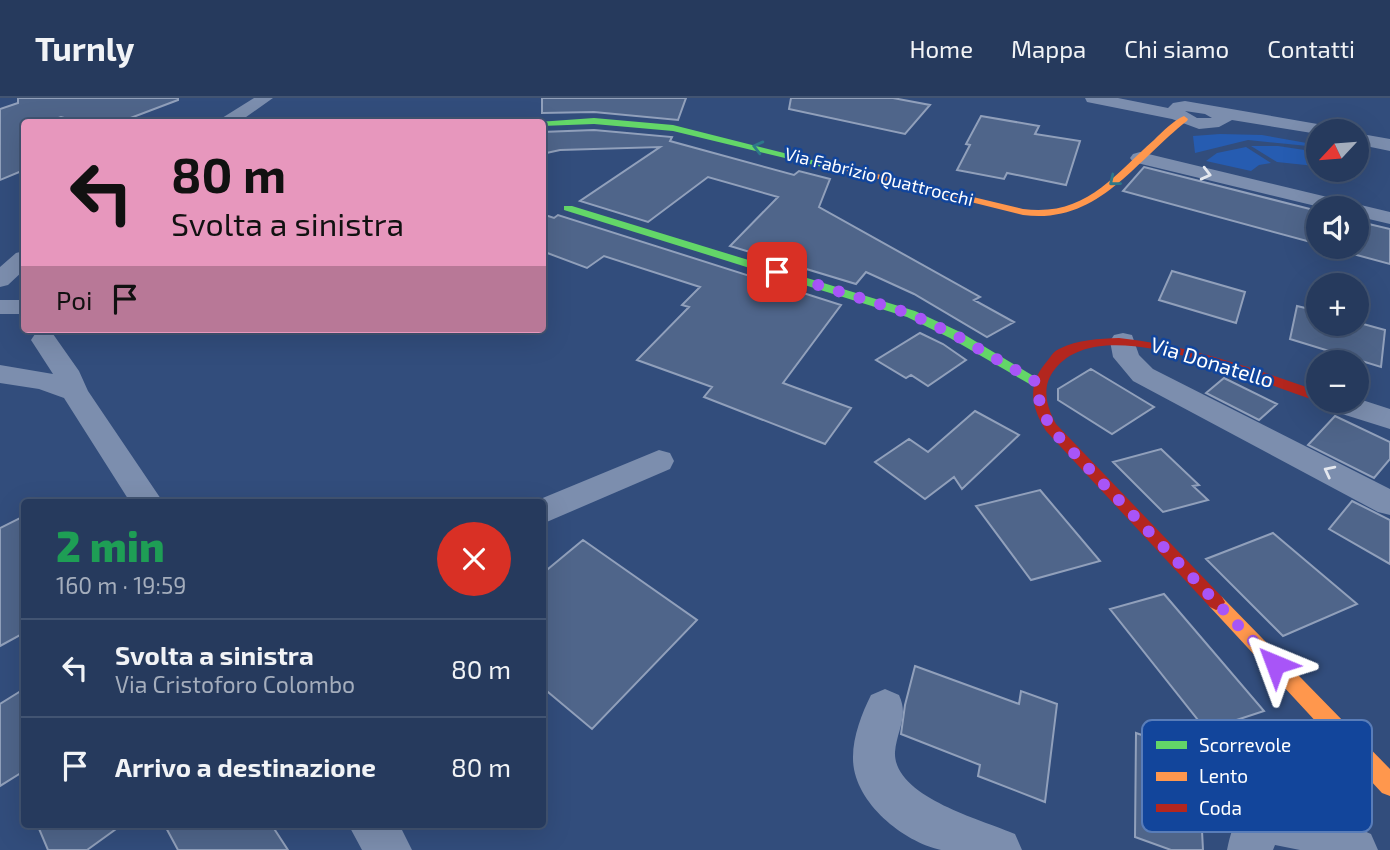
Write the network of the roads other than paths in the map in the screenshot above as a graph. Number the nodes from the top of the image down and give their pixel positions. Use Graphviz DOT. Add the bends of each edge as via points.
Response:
graph roads {
  1 [pos="1093,98"];
  2 [pos="1121,98"];
  3 [pos="232,101"];
  4 [pos="261,101"];
  5 [pos="1182,114"];
  6 [pos="1218,118"];
  7 [pos="233,119"];
  8 [pos="546,122"];
  9 [pos="1306,123"];
  10 [pos="1306,132"];
  11 [pos="1369,141"];
  12 [pos="1390,145"];
  13 [pos="1140,158"];
  14 [pos="1306,198"];
  15 [pos="568,208"];
  16 [pos="1369,213"];
  17 [pos="1390,218"];
  18 [pos="21,261"];
  19 [pos="0,281"];
  20 [pos="48,333"];
  21 [pos="49,333"];
  22 [pos="1124,341"];
  23 [pos="0,372"];
  24 [pos="1038,383"];
  25 [pos="74,392"];
  26 [pos="1306,392"];
  27 [pos="1369,412"];
  28 [pos="1390,419"];
  29 [pos="659,461"];
  30 [pos="145,499"];
  31 [pos="1390,503"];
  32 [pos="546,510"];
  33 [pos="885,708"];
  34 [pos="1328,720"];
  35 [pos="1372,766"];
  36 [pos="1390,785"];
  37 [pos="374,828"];
  38 [pos="1252,832"];
  39 [pos="1311,832"];
  40 [pos="389,850"];
  41 [pos="999,850"];
  42 [pos="1250,850"];
  43 [pos="1355,850"];
  1 -- 5 [label="street"];
  2 -- 5 [label="street"];
  3 -- 4 [label="street"];
  4 -- 7 [label="street"];
  5 -- 6 [label="street" via="1206,124"];
  5 -- 13 [label="street, Via Fabrizio Quattrocchi"];
  6 -- 9 [label="street" via="1285,115"];
  6 -- 10 [label="street"];
  13 -- 8 [label="street, Via Fabrizio Quattrocchi, one-way" via="1083,205 1041,215 673,128"];
  11 -- 12 [label="street"];
  13 -- 14 [label="street, one-way"];
  15 -- 24 [label="street" via="911,314"];
  16 -- 17 [label="street"];
  18 -- 19 [label="street"];
  20 -- 23 [label="street" via="32,352"];
  21 -- 25 [label="street"];
  22 -- 24 [label="street, Via Donatello" via="1069,350 1049,364"];
  22 -- 26 [label="street, Via Donatello" via="1170,348"];
  31 -- 22 [label="street, one-way" via="1143,375 1126,358"];
  23 -- 25 [label="street"];
  24 -- 34 [label="street" via="1042,415 1063,442"];
  25 -- 30 [label="street"];
  27 -- 28 [label="street"];
  29 -- 32 [label="street"];
  33 -- 41 [label="street" via="874,759 882,787 917,816"];
  35 -- 36 [label="street"];
  37 -- 40 [label="street"];
  38 -- 42 [label="street"];
  39 -- 43 [label="street"];
}
